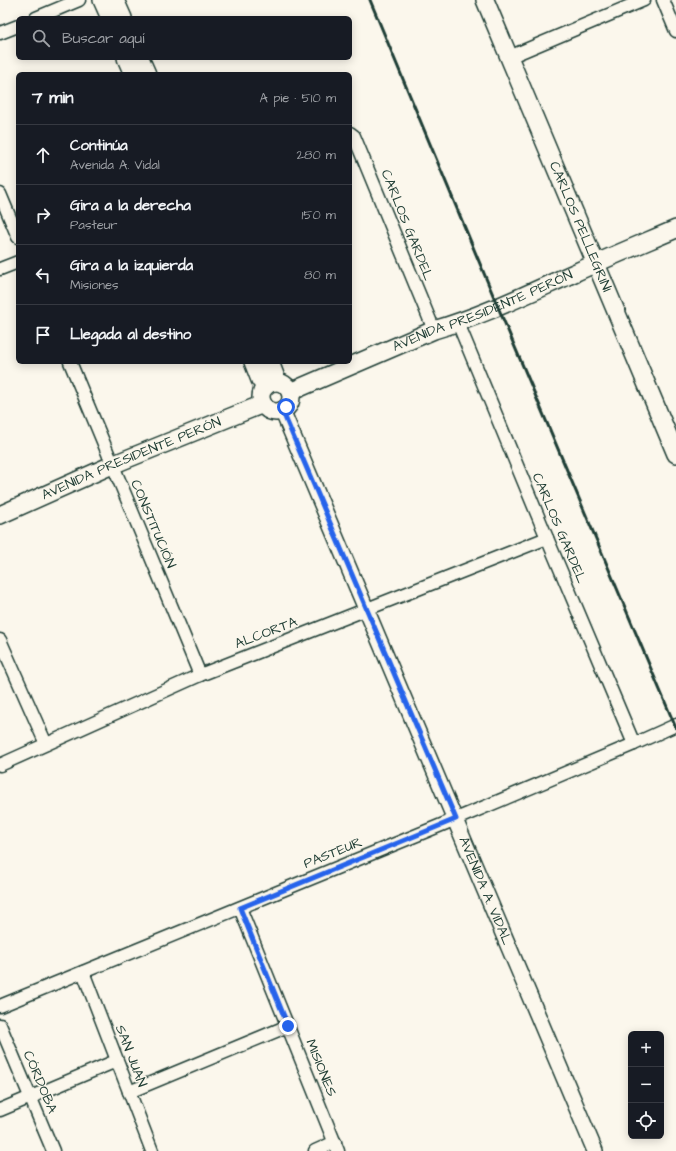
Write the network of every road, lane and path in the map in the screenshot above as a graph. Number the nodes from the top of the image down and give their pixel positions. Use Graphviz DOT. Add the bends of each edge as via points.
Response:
graph roads {
  1 [pos="79,0"];
  2 [pos="102,0"];
  3 [pos="115,0"];
  4 [pos="485,0"];
  5 [pos="644,0"];
  6 [pos="663,0"];
  7 [pos="41,16"];
  8 [pos="109,16"];
  9 [pos="122,16"];
  10 [pos="16,27"];
  11 [pos="676,31"];
  12 [pos="0,33"];
  13 [pos="509,57"];
  14 [pos="127,60"];
  15 [pos="141,60"];
  16 [pos="132,72"];
  17 [pos="146,72"];
  18 [pos="352,134"];
  19 [pos="0,194"];
  20 [pos="676,230"];
  21 [pos="16,232"];
  22 [pos="16,263"];
  23 [pos="595,263"];
  24 [pos="0,269"];
  25 [pos="458,323"];
  26 [pos="434,330"];
  27 [pos="71,364"];
  28 [pos="254,364"];
  29 [pos="271,364"];
  30 [pos="270,384"];
  31 [pos="290,392"];
  32 [pos="263,404"];
  33 [pos="282,410"];
  34 [pos="676,454"];
  35 [pos="112,465"];
  36 [pos="0,515"];
  37 [pos="547,538"];
  38 [pos="367,610"];
  39 [pos="0,640"];
  40 [pos="200,675"];
  41 [pos="676,724"];
  42 [pos="46,744"];
  43 [pos="634,744"];
  44 [pos="0,765"];
  45 [pos="456,819"];
  46 [pos="240,908"];
  47 [pos="83,972"];
  48 [pos="0,1006"];
  49 [pos="0,1025"];
  50 [pos="288,1026"];
  51 [pos="116,1061"];
  52 [pos="128,1092"];
  53 [pos="30,1097"];
  54 [pos="0,1110"];
  55 [pos="337,1147"];
  56 [pos="53,1151"];
  57 [pos="152,1151"];
  58 [pos="315,1151"];
  59 [pos="595,1151"];
  1 -- 7 [label="street"];
  2 -- 8 [label="main road"];
  3 -- 9 [label="main road"];
  4 -- 13 [label="main road, CARLOS PELLEGRINI"];
  5 -- 13 [label="street"];
  6 -- 11 [label="street"];
  10 -- 12 [label="street"];
  13 -- 23 [label="main road, CARLOS PELLEGRINI"];
  14 -- 16 [label="main road"];
  15 -- 17 [label="main road"];
  18 -- 26 [label="street, CARLOS GARDEL"];
  19 -- 21 [label="street"];
  20 -- 23 [label="main road, AVENIDA PRESIDENTE PERÓN"];
  22 -- 24 [label="street"];
  23 -- 25 [label="main road, AVENIDA PRESIDENTE PERÓN"];
  23 -- 34 [label="main road, CARLOS PELLEGRINI"];
  25 -- 26 [label="main road, AVENIDA PRESIDENTE PERÓN"];
  25 -- 37 [label="street, CARLOS GARDEL"];
  26 -- 31 [label="main road, AVENIDA PRESIDENTE PERÓN"];
  27 -- 35 [label="street, CONSTITUCIÓN"];
  28 -- 30 [label="main road" via="260,380"];
  29 -- 30 [label="main road" via="275,374"];
  30 -- 31 [label="main road" via="282,384"];
  30 -- 32 [label="main road" via="261,394"];
  31 -- 33 [label="main road" via="289,402"];
  32 -- 33 [label="main road" via="271,411"];
  32 -- 35 [label="main road, AVENIDA PRESIDENTE PERÓN"];
  33 -- 38 [label="street, AVENIDA A. VIDAL"];
  35 -- 36 [label="main road, AVENIDA PRESIDENTE PERÓN"];
  35 -- 40 [label="street, CONSTITUCIÓN"];
  37 -- 38 [label="street, ALCORTA"];
  37 -- 43 [label="street, CARLOS GARDEL"];
  38 -- 40 [label="street, ALCORTA"];
  38 -- 45 [label="street, AVENIDA A. VIDAL"];
  39 -- 42 [label="street"];
  40 -- 42 [label="street, ALCORTA"];
  41 -- 43 [label="street, PASTEUR"];
  42 -- 44 [label="street, ALCORTA"];
  43 -- 45 [label="street, PASTEUR"];
  45 -- 46 [label="street, PASTEUR"];
  45 -- 59 [label="street, AVENIDA A. VIDAL"];
  46 -- 47 [label="street, PASTEUR"];
  46 -- 50 [label="street, MISIONES"];
  47 -- 48 [label="street, PASTEUR"];
  47 -- 51 [label="street, SAN JUAN"];
  49 -- 53 [label="street, CÓRDOBA"];
  50 -- 52 [label="street"];
  50 -- 55 [label="street, MISIONES"];
  51 -- 52 [label="street, SAN JUAN"];
  51 -- 53 [label="street"];
  52 -- 57 [label="street, SAN JUAN"];
  53 -- 54 [label="street"];
  53 -- 56 [label="street, CÓRDOBA"];
  55 -- 58 [label="street"];
}
